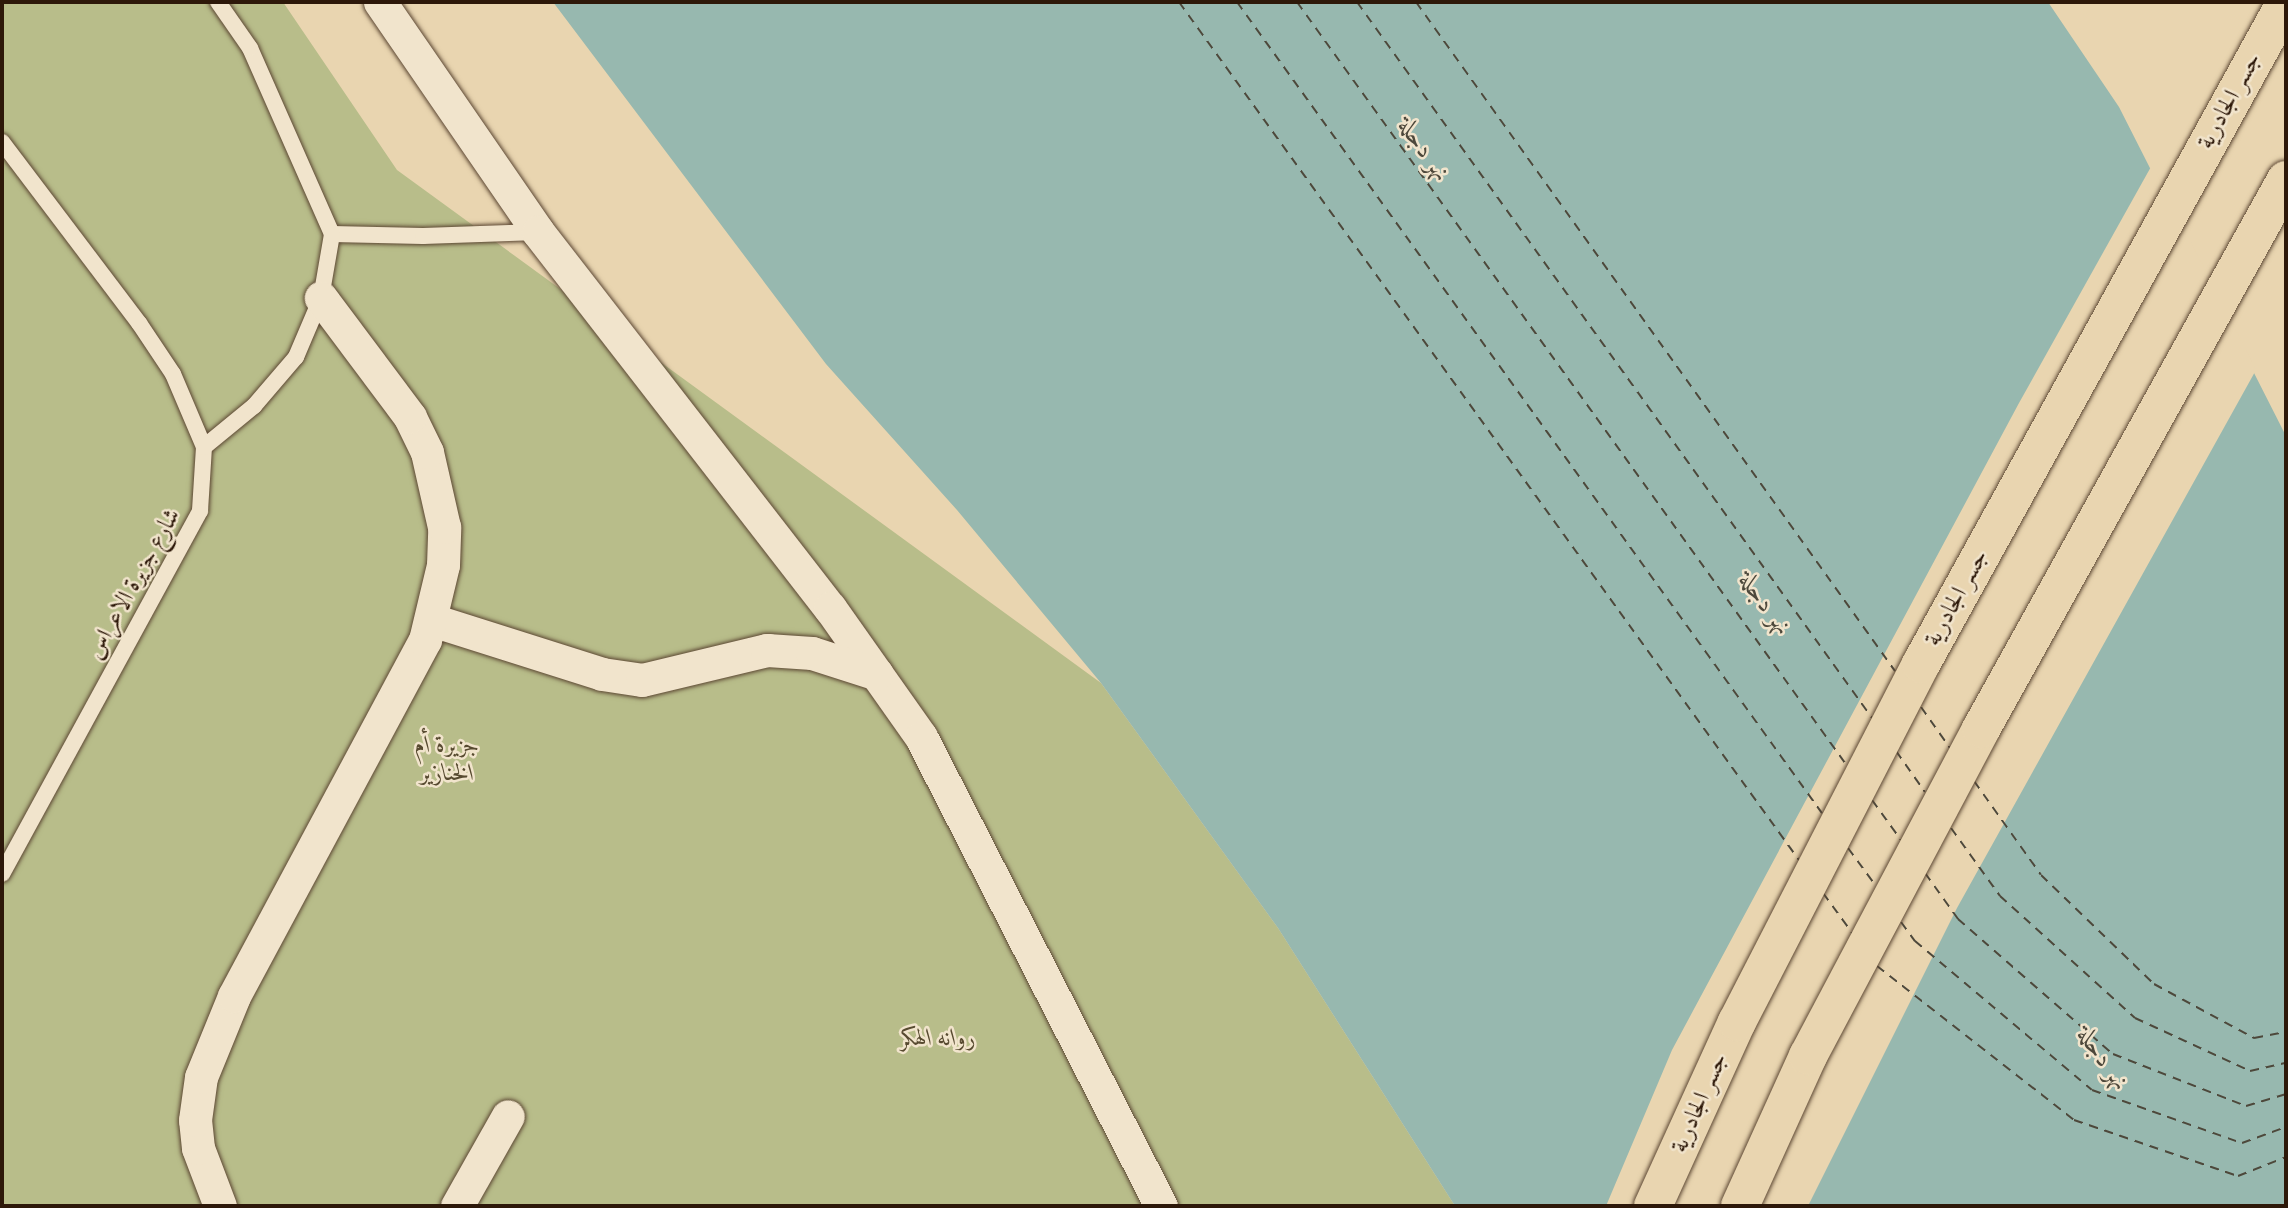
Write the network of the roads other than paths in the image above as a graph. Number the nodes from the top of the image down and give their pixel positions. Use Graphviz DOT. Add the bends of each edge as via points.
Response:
graph roads {
  1 [pos="219,2"];
  2 [pos="380,2"];
  3 [pos="2286,2"];
  4 [pos="2,142"];
  5 [pos="2286,180"];
  6 [pos="538,232"];
  7 [pos="331,234"];
  8 [pos="321,298"];
  9 [pos="204,447"];
  10 [pos="432,620"];
  11 [pos="877,674"];
  12 [pos="2,874"];
  13 [pos="508,1116"];
  14 [pos="220,1206"];
  15 [pos="457,1206"];
  16 [pos="1161,1206"];
  17 [pos="1653,1206"];
  18 [pos="1740,1206"];
  1 -- 7 [label="lane" via="250,48"];
  2 -- 6 [label="street"];
  3 -- 17 [label="main road, جسر الجادرية" via="1921,664 1737,1022"];
  4 -- 9 [label="lane, شارع جزيرة الاعراس" via="173,374"];
  5 -- 18 [label="main road" via="1981,729 1808,1056"];
  6 -- 7 [label="lane"];
  6 -- 11 [label="street"];
  7 -- 8 [label="lane"];
  8 -- 9 [label="lane" via="296,357 254,405"];
  8 -- 10 [label="street" via="410,417 427,452 444,527 443,565"];
  9 -- 12 [label="lane, شارع جزيرة الاعراس" via="200,511"];
  10 -- 11 [label="street" via="602,674 642,680 766,650 812,653"];
  10 -- 14 [label="street" via="408,674 234,996 201,1077 195,1120 198,1148"];
  11 -- 16 [label="street" via="921,737"];
  13 -- 15 [label="street"];
}
